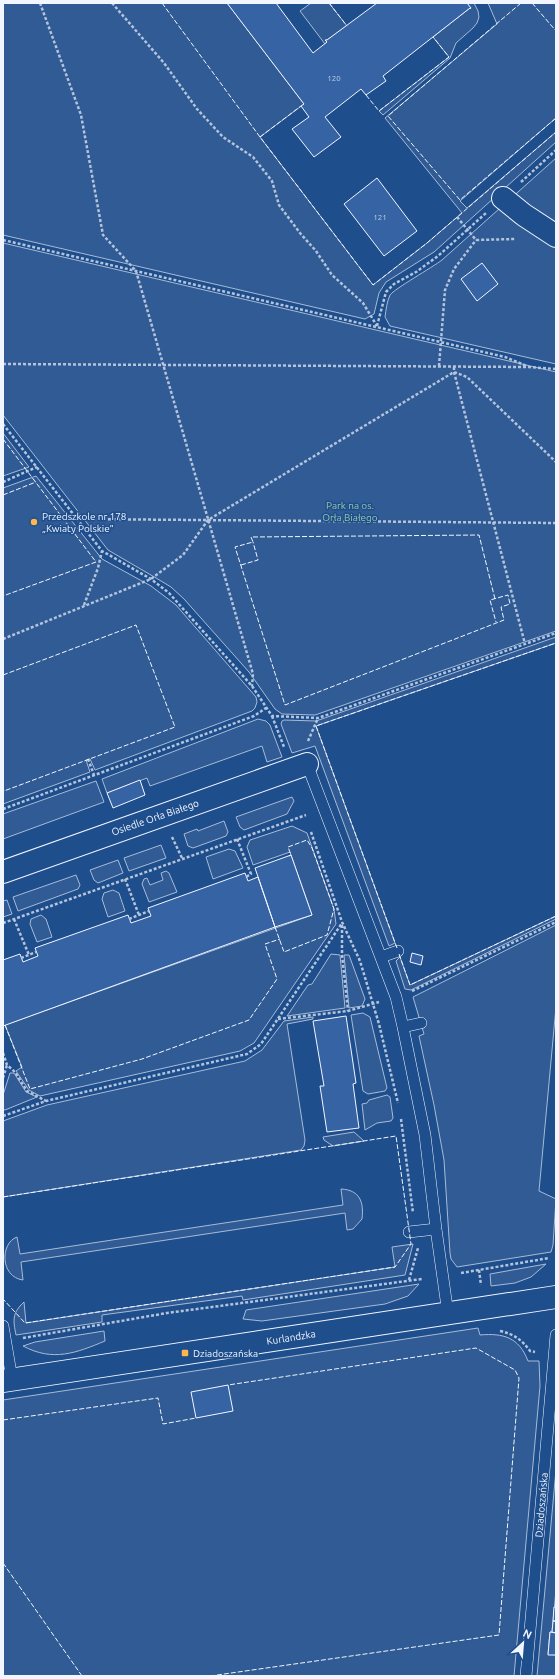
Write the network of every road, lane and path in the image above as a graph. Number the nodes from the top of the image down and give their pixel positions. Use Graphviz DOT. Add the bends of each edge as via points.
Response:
graph roads {
  1 [pos="40,3"];
  2 [pos="112,3"];
  3 [pos="556,150"];
  4 [pos="503,198"];
  5 [pos="457,217"];
  6 [pos="467,230"];
  7 [pos="556,236"];
  8 [pos="520,238"];
  9 [pos="3,240"];
  10 [pos="476,240"];
  11 [pos="136,271"];
  12 [pos="377,326"];
  13 [pos="440,341"];
  14 [pos="3,364"];
  15 [pos="163,365"];
  16 [pos="439,366"];
  17 [pos="454,366"];
  18 [pos="529,367"];
  19 [pos="556,369"];
  20 [pos="454,372"];
  21 [pos="3,424"];
  22 [pos="556,462"];
  23 [pos="37,467"];
  24 [pos="3,482"];
  25 [pos="77,519"];
  26 [pos="208,520"];
  27 [pos="493,522"];
  28 [pos="556,523"];
  29 [pos="102,551"];
  30 [pos="151,579"];
  31 [pos="83,606"];
  32 [pos="556,633"];
  33 [pos="3,639"];
  34 [pos="525,644"];
  35 [pos="252,686"];
  36 [pos="266,708"];
  37 [pos="318,718"];
  38 [pos="306,754"];
  39 [pos="88,759"];
  40 [pos="94,775"];
  41 [pos="3,809"];
  42 [pos="308,822"];
  43 [pos="310,829"];
  44 [pos="237,838"];
  45 [pos="3,872"];
  46 [pos="246,877"];
  47 [pos="125,879"];
  48 [pos="149,911"];
  49 [pos="138,915"];
  50 [pos="14,919"];
  51 [pos="129,919"];
  52 [pos="342,922"];
  53 [pos="556,922"];
  54 [pos="3,923"];
  55 [pos="398,951"];
  56 [pos="36,952"];
  57 [pos="28,955"];
  58 [pos="380,957"];
  59 [pos="21,958"];
  60 [pos="396,997"];
  61 [pos="372,1005"];
  62 [pos="348,1011"];
  63 [pos="277,1019"];
  64 [pos="421,1023"];
  65 [pos="403,1027"];
  66 [pos="3,1053"];
  67 [pos="7,1065"];
  68 [pos="3,1078"];
  69 [pos="46,1101"];
  70 [pos="398,1104"];
  71 [pos="3,1116"];
  72 [pos="401,1118"];
  73 [pos="436,1229"];
  74 [pos="412,1232"];
  75 [pos="549,1258"];
  76 [pos="478,1270"];
  77 [pos="461,1273"];
  78 [pos="422,1279"];
  79 [pos="408,1280"];
  80 [pos="481,1285"];
  81 [pos="556,1297"];
  82 [pos="448,1314"];
  83 [pos="3,1326"];
  84 [pos="495,1330"];
  85 [pos="556,1335"];
  86 [pos="6,1341"];
  87 [pos="535,1352"];
  88 [pos="8,1380"];
  89 [pos="526,1676"];
  1 -- 11 [label="path" via="81,115 103,235"];
  2 -- 12 [label="path" via="164,63 197,109 223,137 253,157 272,181 279,205 332,275 363,303"];
  3 -- 4 [label="path"];
  4 -- 6 [label="path"];
  4 -- 7 [label="street"];
  5 -- 6 [label="path"];
  6 -- 10 [label="path"];
  6 -- 12 [label="path" via="438,256 394,284 386,292"];
  8 -- 10 [label="path"];
  9 -- 11 [label="path"];
  10 -- 13 [label="path" via="454,269 445,290"];
  11 -- 12 [label="path"];
  11 -- 15 [label="path"];
  12 -- 13 [label="path"];
  13 -- 16 [label="path"];
  13 -- 18 [label="path" via="505,357"];
  14 -- 15 [label="path"];
  15 -- 16 [label="path"];
  15 -- 26 [label="path"];
  16 -- 17 [label="path"];
  17 -- 18 [label="path"];
  17 -- 20 [label="path"];
  18 -- 19 [label="path"];
  20 -- 22 [label="path" via="467,377"];
  20 -- 26 [label="path"];
  20 -- 27 [label="path"];
  21 -- 23 [label="path"];
  23 -- 24 [label="path"];
  23 -- 25 [label="path"];
  25 -- 26 [label="path"];
  25 -- 29 [label="path"];
  26 -- 27 [label="path"];
  26 -- 30 [label="path" via="183,554"];
  26 -- 35 [label="path" via="253,674"];
  27 -- 28 [label="path"];
  27 -- 34 [label="path"];
  29 -- 30 [label="path"];
  29 -- 31 [label="path"];
  30 -- 31 [label="path"];
  30 -- 35 [label="path" via="181,604"];
  31 -- 33 [label="path"];
  32 -- 34 [label="path"];
  34 -- 37 [label="path"];
  35 -- 36 [label="path"];
  36 -- 37 [label="path" via="272,716"];
  36 -- 40 [label="path" via="254,716"];
  37 -- 38 [label="path"];
  38 -- 45 [label="street, Osiedle Orła Białego"];
  38 -- 58 [label="lane"];
  39 -- 40 [label="path"];
  40 -- 41 [label="path"];
  42 -- 44 [label="path" via="306,815"];
  43 -- 52 [label="path"];
  44 -- 46 [label="path" via="251,874"];
  44 -- 47 [label="path"];
  47 -- 49 [label="path"];
  47 -- 50 [label="path"];
  48 -- 49 [label="path"];
  49 -- 51 [label="path"];
  50 -- 54 [label="path"];
  50 -- 57 [label="path"];
  52 -- 61 [label="path" via="360,961"];
  52 -- 62 [label="path" via="342,955"];
  52 -- 63 [label="path"];
  53 -- 60 [label="path" via="416,990"];
  55 -- 58 [label="lane"];
  56 -- 57 [label="path"];
  57 -- 59 [label="path"];
  58 -- 60 [label="lane"];
  60 -- 61 [label="path"];
  60 -- 65 [label="lane"];
  61 -- 62 [label="path"];
  61 -- 70 [label="path"];
  62 -- 63 [label="path"];
  63 -- 69 [label="path" via="260,1044 247,1054"];
  64 -- 65 [label="lane"];
  65 -- 73 [label="lane" via="425,1135"];
  66 -- 67 [label="path"];
  67 -- 68 [label="path"];
  67 -- 69 [label="path" via="15,1072 27,1091"];
  69 -- 71 [label="path"];
  72 -- 74 [label="path"];
  73 -- 74 [label="lane"];
  73 -- 82 [label="lane"];
  74 -- 79 [label="path" via="418,1251"];
  75 -- 76 [label="path"];
  76 -- 77 [label="path"];
  76 -- 80 [label="path"];
  78 -- 79 [label="path"];
  79 -- 86 [label="path" via="167,1313"];
  81 -- 82 [label="street, Kurlandzka"];
  82 -- 88 [label="street, Kurlandzka"];
  83 -- 86 [label="lane"];
  84 -- 87 [label="path" via="513,1335 523,1341 530,1351"];
  85 -- 89 [label="lane, Dziadoszańska"];
  86 -- 88 [label="lane"];
}
